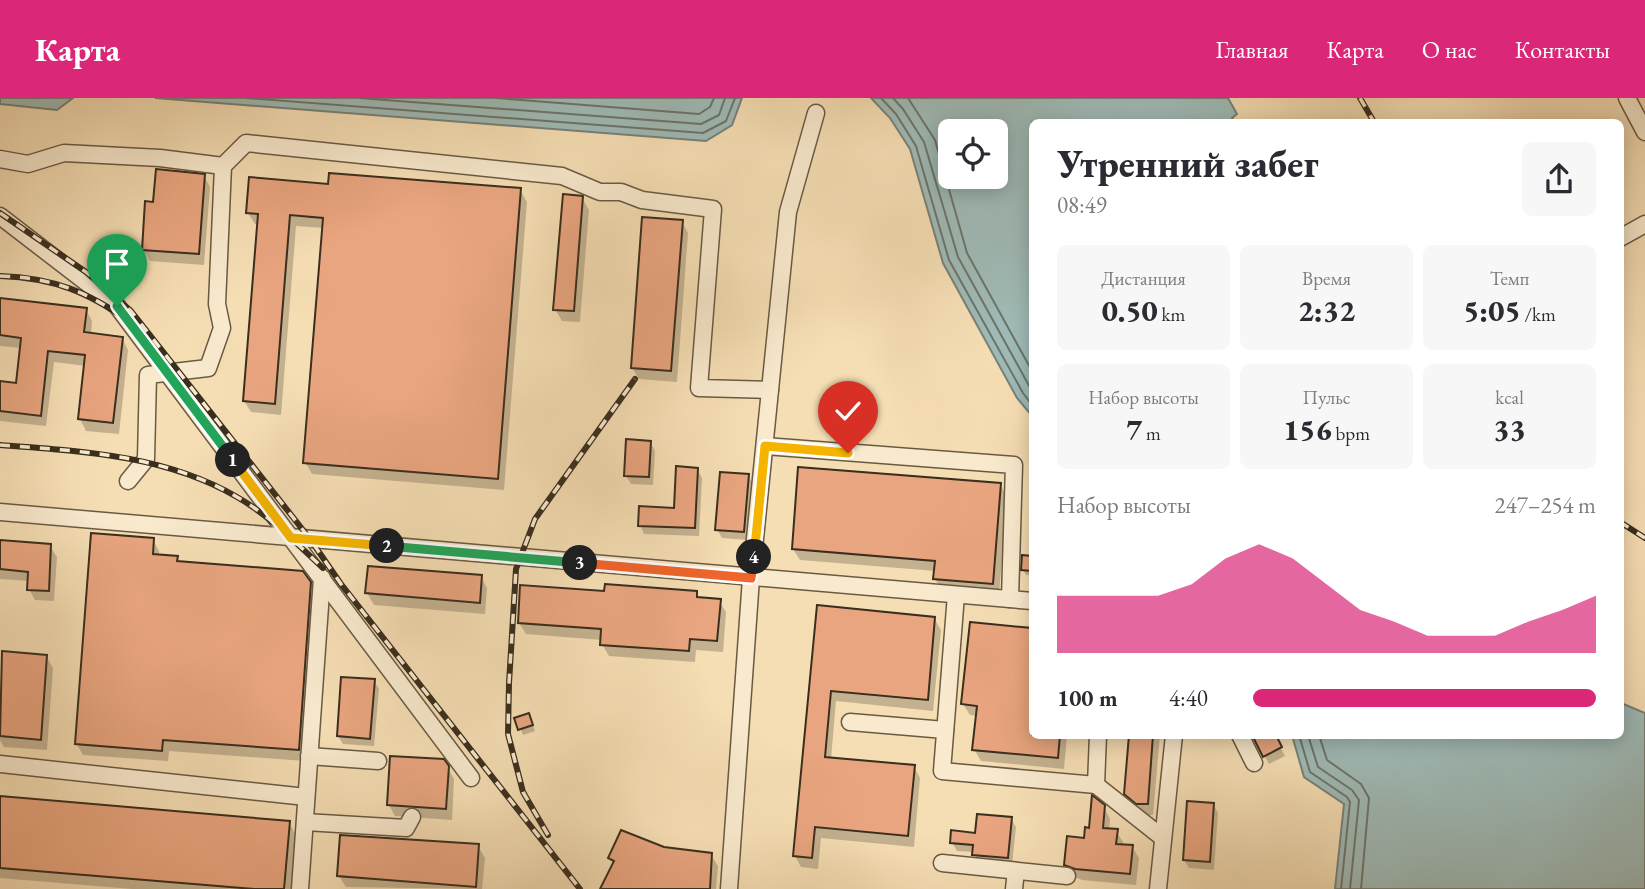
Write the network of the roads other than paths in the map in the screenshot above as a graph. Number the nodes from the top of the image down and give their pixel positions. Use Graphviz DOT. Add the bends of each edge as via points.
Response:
graph roads {
  1 [pos="1627,98"];
  2 [pos="816,113"];
  3 [pos="1645,132"];
  4 [pos="0,159"];
  5 [pos="223,166"];
  6 [pos="0,216"];
  7 [pos="1645,225"];
  8 [pos="1624,236"];
  9 [pos="167,372"];
  10 [pos="770,390"];
  11 [pos="765,446"];
  12 [pos="128,481"];
  13 [pos="0,512"];
  14 [pos="291,538"];
  15 [pos="321,578"];
  16 [pos="751,578"];
  17 [pos="956,594"];
  18 [pos="1010,599"];
  19 [pos="1029,601"];
  20 [pos="850,722"];
  21 [pos="945,730"];
  22 [pos="1098,739"];
  23 [pos="1174,739"];
  24 [pos="1242,739"];
  25 [pos="309,756"];
  26 [pos="377,761"];
  27 [pos="1254,763"];
  28 [pos="0,764"];
  29 [pos="471,778"];
  30 [pos="1096,785"];
  31 [pos="306,797"];
  32 [pos="412,817"];
  33 [pos="305,822"];
  34 [pos="1163,838"];
  35 [pos="942,863"];
  36 [pos="1016,871"];
  37 [pos="1067,876"];
  38 [pos="300,889"];
  39 [pos="729,889"];
  40 [pos="1014,889"];
  41 [pos="1158,889"];
  1 -- 3 [label="street"];
  2 -- 10 [label="street" via="788,212"];
  4 -- 5 [label="street" via="28,164 64,153"];
  5 -- 9 [label="street" via="217,304 222,328 208,368"];
  5 -- 10 [label="street" via="246,143 562,176 600,191 713,209 699,388"];
  6 -- 9 [label="street" via="117,306"];
  7 -- 8 [label="street"];
  9 -- 12 [label="street" via="148,374 146,459"];
  9 -- 14 [label="street"];
  10 -- 11 [label="street"];
  11 -- 16 [label="street"];
  11 -- 18 [label="street" via="1014,465"];
  13 -- 14 [label="street"];
  14 -- 15 [label="street"];
  14 -- 16 [label="street"];
  15 -- 25 [label="street"];
  15 -- 29 [label="street"];
  16 -- 17 [label="street"];
  16 -- 39 [label="street"];
  17 -- 18 [label="street"];
  17 -- 21 [label="street"];
  18 -- 19 [label="street"];
  20 -- 21 [label="street"];
  21 -- 30 [label="street" via="942,771"];
  22 -- 30 [label="street"];
  23 -- 34 [label="street"];
  24 -- 27 [label="street"];
  25 -- 26 [label="street"];
  25 -- 31 [label="street"];
  28 -- 31 [label="street"];
  30 -- 34 [label="street"];
  31 -- 33 [label="street"];
  32 -- 33 [label="street" via="406,828"];
  33 -- 38 [label="street"];
  34 -- 41 [label="street"];
  35 -- 36 [label="street"];
  36 -- 37 [label="street"];
  36 -- 40 [label="street"];
}
